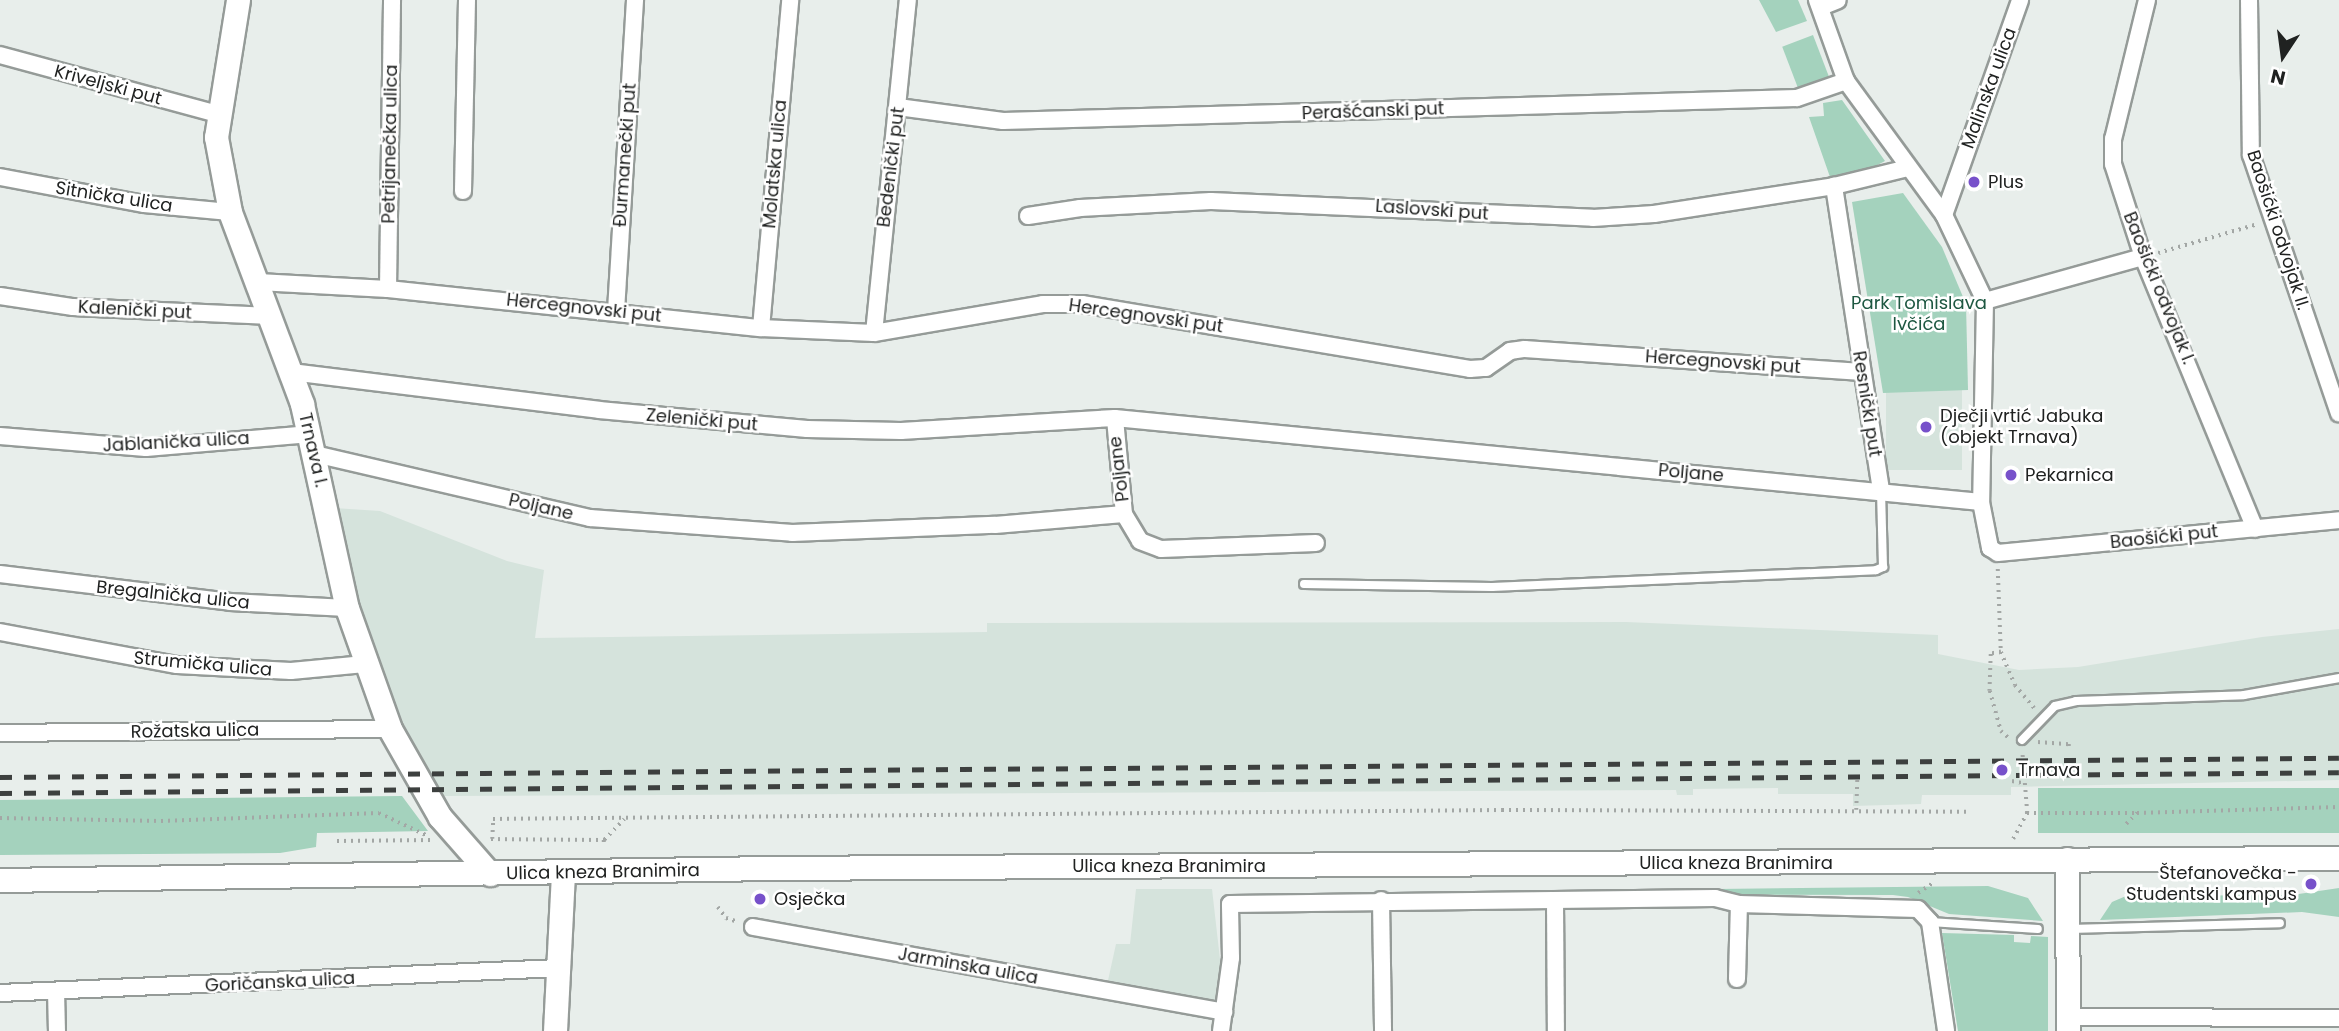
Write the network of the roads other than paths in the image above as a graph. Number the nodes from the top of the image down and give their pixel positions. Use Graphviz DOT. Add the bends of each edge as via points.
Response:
graph roads {
  1 [pos="237,0"];
  2 [pos="392,0"];
  3 [pos="467,0"];
  4 [pos="635,0"];
  5 [pos="790,0"];
  6 [pos="908,0"];
  7 [pos="1839,0"];
  8 [pos="2020,0"];
  9 [pos="2147,0"];
  10 [pos="2249,0"];
  11 [pos="1819,4"];
  12 [pos="0,55"];
  13 [pos="1846,82"];
  14 [pos="898,107"];
  15 [pos="217,114"];
  16 [pos="1908,168"];
  17 [pos="0,177"];
  18 [pos="1835,186"];
  19 [pos="463,191"];
  20 [pos="230,212"];
  21 [pos="1944,215"];
  22 [pos="1028,216"];
  23 [pos="2143,257"];
  24 [pos="258,282"];
  25 [pos="388,289"];
  26 [pos="0,296"];
  27 [pos="1985,301"];
  28 [pos="615,311"];
  29 [pos="271,316"];
  30 [pos="761,328"];
  31 [pos="874,333"];
  32 [pos="291,372"];
  33 [pos="1861,372"];
  34 [pos="2339,412"];
  35 [pos="1115,418"];
  36 [pos="0,436"];
  37 [pos="312,444"];
  38 [pos="1881,490"];
  39 [pos="1981,502"];
  40 [pos="1124,514"];
  41 [pos="2339,520"];
  42 [pos="2255,529"];
  43 [pos="1316,543"];
  44 [pos="0,574"];
  45 [pos="1304,584"];
  46 [pos="347,608"];
  47 [pos="0,632"];
  48 [pos="365,664"];
  49 [pos="2339,678"];
  50 [pos="390,729"];
  51 [pos="0,733"];
  52 [pos="2022,740"];
  53 [pos="2339,858"];
  54 [pos="2067,859"];
  55 [pos="490,874"];
  56 [pos="563,874"];
  57 [pos="0,880"];
  58 [pos="1381,900"];
  59 [pos="1555,900"];
  60 [pos="1739,904"];
  61 [pos="1926,917"];
  62 [pos="2280,923"];
  63 [pos="753,927"];
  64 [pos="2038,929"];
  65 [pos="2067,929"];
  66 [pos="561,968"];
  67 [pos="1737,979"];
  68 [pos="56,991"];
  69 [pos="0,993"];
  70 [pos="1224,1013"];
  71 [pos="2339,1018"];
  72 [pos="2068,1024"];
  73 [pos="57,1031"];
  74 [pos="555,1031"];
  75 [pos="1221,1031"];
  76 [pos="1383,1031"];
  77 [pos="1556,1031"];
  78 [pos="1946,1031"];
  1 -- 15 [label="main road, Trnava I."];
  2 -- 25 [label="street, Petrijanečka ulica"];
  3 -- 19 [label="street"];
  4 -- 28 [label="street, Đurmanečki put"];
  5 -- 30 [label="street, Molatska ulica"];
  6 -- 14 [label="street, Bedenički put"];
  7 -- 11 [label="street"];
  8 -- 21 [label="street, Malinska ulica"];
  9 -- 23 [label="street, Baošićki odvojak I." via="2112,151"];
  10 -- 34 [label="street, Baošićki odvojak II." via="2249,138 2271,220"];
  11 -- 13 [label="street"];
  12 -- 15 [label="street, Kriveljski put"];
  13 -- 14 [label="street, Perašćanski put" via="1797,98 1384,111 1003,121"];
  13 -- 16 [label="street"];
  14 -- 31 [label="street, Bedenički put"];
  15 -- 20 [label="main road, Trnava I." via="218,159"];
  16 -- 18 [label="street"];
  16 -- 21 [label="street"];
  17 -- 20 [label="street, Sitnička ulica" via="144,204"];
  18 -- 22 [label="street, Laslovski put" via="1665,212 1580,218 1422,207 1211,201 1080,208"];
  18 -- 33 [label="street, Resnički put"];
  20 -- 24 [label="main road, Trnava I."];
  21 -- 27 [label="street"];
  23 -- 27 [label="street"];
  23 -- 42 [label="street, Baošićki odvojak I."];
  24 -- 25 [label="street, Hercegnovski put"];
  24 -- 29 [label="main road, Trnava I."];
  25 -- 28 [label="street, Hercegnovski put"];
  26 -- 29 [label="street, Kalenički put" via="73,307"];
  27 -- 39 [label="street"];
  28 -- 30 [label="street, Hercegnovski put"];
  29 -- 32 [label="main road, Trnava I."];
  30 -- 31 [label="street, Hercegnovski put"];
  31 -- 33 [label="street, Hercegnovski put" via="1043,304 1082,304 1470,369 1486,368 1510,351 1525,349"];
  32 -- 35 [label="street, Zelenički put" via="599,410 807,429 901,430"];
  32 -- 37 [label="main road, Trnava I."];
  33 -- 38 [label="street, Resnički put"];
  35 -- 38 [label="street, Poljane"];
  35 -- 40 [label="street, Poljane"];
  36 -- 37 [label="street, Jablanička ulica" via="146,448"];
  37 -- 40 [label="street, Poljane" via="590,518 725,531 905,529"];
  37 -- 46 [label="main road, Trnava I."];
  38 -- 39 [label="street, Poljane"];
  38 -- 45 [label="lane" via="1883,567 1876,570 1492,587"];
  39 -- 42 [label="street, Baošićki put" via="1994,551"];
  40 -- 43 [label="street" via="1140,541 1161,549"];
  41 -- 42 [label="street, Baošićki put"];
  44 -- 46 [label="street, Bregalnička ulica" via="230,602"];
  46 -- 48 [label="main road, Trnava I."];
  47 -- 48 [label="street, Strumička ulica" via="158,663 291,671"];
  48 -- 50 [label="main road, Trnava I."];
  49 -- 52 [label="lane" via="2244,695 2076,701 2055,706"];
  50 -- 51 [label="street, Rožatska ulica"];
  50 -- 55 [label="main road, Trnava I." via="440,817"];
  53 -- 54 [label="main road, Ulica kneza Branimira"];
  54 -- 56 [label="main road, Ulica kneza Branimira"];
  54 -- 65 [label="main road"];
  55 -- 56 [label="main road, Ulica kneza Branimira"];
  55 -- 57 [label="main road, Ulica kneza Branimira"];
  56 -- 66 [label="main road"];
  58 -- 59 [label="street, Ulica kneza Branimira"];
  58 -- 70 [label="street, Ulica kneza Branimira" via="1230,904 1231,958"];
  58 -- 76 [label="street"];
  59 -- 60 [label="street, Ulica kneza Branimira" via="1715,898"];
  59 -- 77 [label="street"];
  60 -- 61 [label="street, Ulica kneza Branimira" via="1904,906"];
  60 -- 67 [label="street"];
  61 -- 64 [label="lane"];
  61 -- 78 [label="street"];
  62 -- 65 [label="lane"];
  63 -- 70 [label="street, Jarminska ulica"];
  65 -- 72 [label="main road"];
  66 -- 68 [label="street, Goričanska ulica"];
  66 -- 74 [label="main road"];
  68 -- 69 [label="street, Goričanska ulica"];
  68 -- 73 [label="street"];
  70 -- 75 [label="street"];
  71 -- 72 [label="street"];
}
